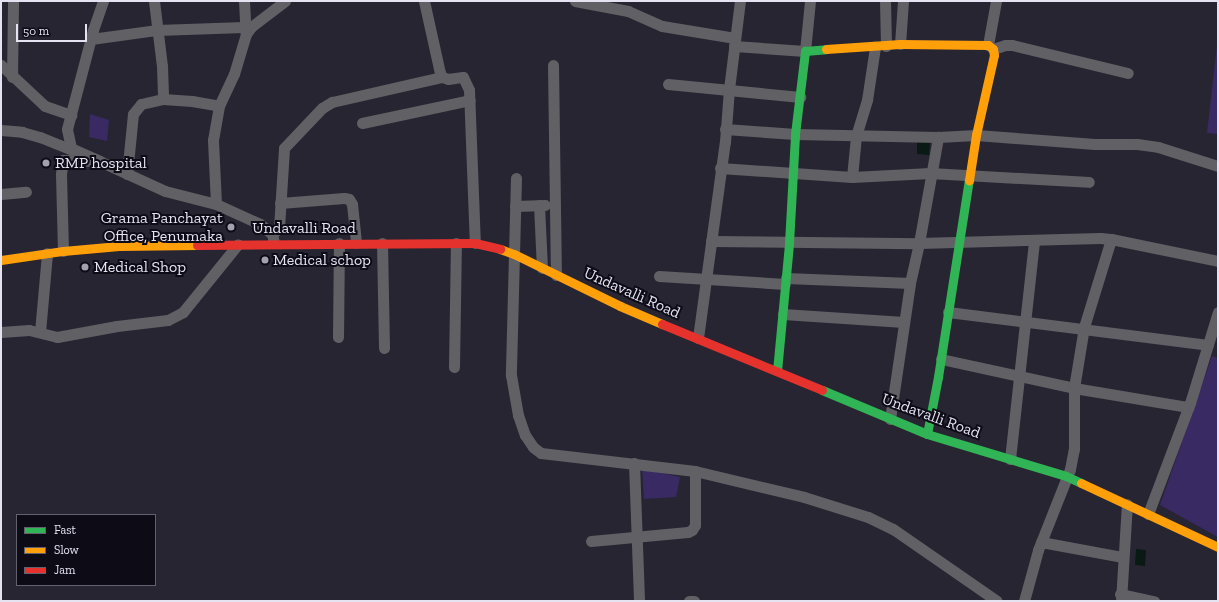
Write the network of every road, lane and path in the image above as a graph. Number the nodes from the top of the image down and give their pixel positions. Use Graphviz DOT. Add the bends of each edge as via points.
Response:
graph roads {
  1 [pos="12,1"];
  2 [pos="103,1"];
  3 [pos="154,1"];
  4 [pos="244,1"];
  5 [pos="286,1"];
  6 [pos="425,1"];
  7 [pos="575,1"];
  8 [pos="740,1"];
  9 [pos="810,1"];
  10 [pos="885,1"];
  11 [pos="903,1"];
  12 [pos="996,1"];
  13 [pos="613,4"];
  14 [pos="157,30"];
  15 [pos="245,30"];
  16 [pos="91,39"];
  17 [pos="735,42"];
  18 [pos="900,44"];
  19 [pos="881,47"];
  20 [pos="990,47"];
  21 [pos="805,51"];
  22 [pos="553,65"];
  23 [pos="1,66"];
  24 [pos="1128,73"];
  25 [pos="12,77"];
  26 [pos="442,78"];
  27 [pos="668,84"];
  28 [pos="729,89"];
  29 [pos="800,97"];
  30 [pos="163,99"];
  31 [pos="470,100"];
  32 [pos="219,106"];
  33 [pos="71,115"];
  34 [pos="362,123"];
  35 [pos="725,129"];
  36 [pos="1,130"];
  37 [pos="795,134"];
  38 [pos="976,135"];
  39 [pos="856,136"];
  40 [pos="938,137"];
  41 [pos="100,161"];
  42 [pos="1218,166"];
  43 [pos="720,168"];
  44 [pos="930,173"];
  45 [pos="127,174"];
  46 [pos="793,174"];
  47 [pos="969,174"];
  48 [pos="852,177"];
  49 [pos="516,178"];
  50 [pos="1089,182"];
  51 [pos="26,192"];
  52 [pos="1,194"];
  53 [pos="280,203"];
  54 [pos="216,204"];
  55 [pos="555,204"];
  56 [pos="539,205"];
  57 [pos="515,206"];
  58 [pos="273,239"];
  59 [pos="1111,239"];
  60 [pos="1034,240"];
  61 [pos="711,241"];
  62 [pos="382,242"];
  63 [pos="339,243"];
  64 [pos="356,243"];
  65 [pos="456,243"];
  66 [pos="476,243"];
  67 [pos="789,243"];
  68 [pos="958,243"];
  69 [pos="238,244"];
  70 [pos="919,244"];
  71 [pos="63,251"];
  72 [pos="47,253"];
  73 [pos="514,254"];
  74 [pos="1,260"];
  75 [pos="1218,261"];
  76 [pos="542,268"];
  77 [pos="556,275"];
  78 [pos="659,276"];
  79 [pos="705,278"];
  80 [pos="785,281"];
  81 [pos="910,284"];
  82 [pos="948,312"];
  83 [pos="1218,312"];
  84 [pos="783,314"];
  85 [pos="1024,321"];
  86 [pos="904,322"];
  87 [pos="1084,329"];
  88 [pos="1,332"];
  89 [pos="40,332"];
  90 [pos="338,337"];
  91 [pos="698,338"];
  92 [pos="1208,345"];
  93 [pos="384,348"];
  94 [pos="941,359"];
  95 [pos="454,367"];
  96 [pos="777,371"];
  97 [pos="1018,375"];
  98 [pos="1074,388"];
  99 [pos="1188,407"];
  100 [pos="890,419"];
  101 [pos="927,434"];
  102 [pos="1010,459"];
  103 [pos="634,463"];
  104 [pos="695,471"];
  105 [pos="1066,476"];
  106 [pos="1127,504"];
  107 [pos="1148,514"];
  108 [pos="636,538"];
  109 [pos="591,541"];
  110 [pos="1041,542"];
  111 [pos="1218,547"];
  112 [pos="1122,558"];
  113 [pos="1120,597"];
  114 [pos="639,601"];
  115 [pos="689,601"];
  116 [pos="694,601"];
  117 [pos="996,601"];
  118 [pos="1024,601"];
  119 [pos="1154,601"];
  1 -- 25 [label="street"];
  2 -- 16 [label="street"];
  3 -- 14 [label="street"];
  4 -- 15 [label="street"];
  5 -- 15 [label="street"];
  6 -- 26 [label="street" via="437,65"];
  7 -- 13 [label="street"];
  8 -- 17 [label="street"];
  9 -- 21 [label="street"];
  10 -- 19 [label="street"];
  11 -- 18 [label="street"];
  12 -- 20 [label="street"];
  13 -- 17 [label="street" via="662,26"];
  14 -- 15 [label="street"];
  14 -- 16 [label="street"];
  14 -- 30 [label="street"];
  15 -- 32 [label="street" via="234,74"];
  16 -- 33 [label="street"];
  17 -- 21 [label="street"];
  17 -- 28 [label="street"];
  18 -- 19 [label="main road"];
  18 -- 20 [label="main road"];
  19 -- 21 [label="main road"];
  19 -- 39 [label="street"];
  20 -- 24 [label="street" via="1012,45"];
  20 -- 38 [label="main road" via="994,55"];
  21 -- 29 [label="main road"];
  22 -- 55 [label="street"];
  23 -- 25 [label="street"];
  25 -- 33 [label="street" via="45,106"];
  26 -- 31 [label="street" via="448,80 463,77"];
  26 -- 53 [label="street" via="332,102 322,108 284,148"];
  27 -- 28 [label="street"];
  28 -- 29 [label="street"];
  28 -- 35 [label="street"];
  29 -- 37 [label="main road"];
  30 -- 32 [label="street"];
  30 -- 45 [label="street" via="147,101 135,109"];
  31 -- 34 [label="street"];
  31 -- 66 [label="street"];
  32 -- 54 [label="street" via="213,140"];
  33 -- 41 [label="street" via="67,130 71,148"];
  35 -- 37 [label="street"];
  35 -- 43 [label="street"];
  36 -- 41 [label="street" via="40,137"];
  37 -- 39 [label="street"];
  37 -- 46 [label="main road"];
  38 -- 40 [label="street"];
  38 -- 42 [label="street" via="1095,144 1136,144 1158,147"];
  38 -- 47 [label="main road"];
  39 -- 40 [label="street"];
  39 -- 48 [label="street"];
  40 -- 44 [label="street"];
  41 -- 45 [label="street"];
  41 -- 71 [label="street" via="63,160"];
  43 -- 46 [label="street"];
  43 -- 61 [label="street"];
  44 -- 47 [label="street"];
  44 -- 48 [label="street"];
  44 -- 70 [label="street"];
  45 -- 54 [label="street" via="165,191"];
  46 -- 48 [label="street"];
  46 -- 67 [label="main road"];
  47 -- 50 [label="street"];
  47 -- 68 [label="main road"];
  49 -- 57 [label="street"];
  51 -- 52 [label="street"];
  53 -- 58 [label="street" via="279,228"];
  53 -- 64 [label="street" via="349,199 352,204"];
  54 -- 58 [label="street" via="260,224"];
  55 -- 56 [label="street"];
  55 -- 77 [label="street"];
  56 -- 57 [label="street"];
  56 -- 76 [label="street"];
  57 -- 73 [label="street"];
  58 -- 63 [label="main road, Undavalli Road"];
  58 -- 69 [label="main road, Undavalli Road"];
  59 -- 60 [label="street"];
  59 -- 75 [label="street"];
  59 -- 87 [label="street"];
  60 -- 68 [label="street"];
  60 -- 85 [label="street"];
  61 -- 67 [label="street"];
  61 -- 79 [label="street"];
  62 -- 64 [label="main road, Undavalli Road"];
  62 -- 65 [label="main road, Undavalli Road"];
  62 -- 93 [label="street"];
  63 -- 64 [label="main road, Undavalli Road"];
  63 -- 90 [label="street"];
  65 -- 66 [label="main road, Undavalli Road"];
  65 -- 95 [label="street"];
  66 -- 73 [label="main road, Undavalli Road"];
  67 -- 70 [label="street"];
  67 -- 80 [label="main road"];
  68 -- 70 [label="street"];
  68 -- 82 [label="main road"];
  69 -- 71 [label="main road, Undavalli Road" via="118,246"];
  69 -- 89 [label="street" via="183,312 168,320 71,335 57,336"];
  70 -- 81 [label="street"];
  71 -- 72 [label="main road, Undavalli Road"];
  72 -- 74 [label="main road, Undavalli Road"];
  72 -- 89 [label="street"];
  73 -- 76 [label="main road, Undavalli Road"];
  73 -- 103 [label="street" via="511,375 518,415 525,435 541,453"];
  76 -- 77 [label="main road, Undavalli Road"];
  77 -- 91 [label="main road, Undavalli Road" via="620,306"];
  78 -- 79 [label="street"];
  79 -- 80 [label="street"];
  79 -- 91 [label="street"];
  80 -- 81 [label="street"];
  80 -- 84 [label="main road"];
  81 -- 86 [label="street"];
  82 -- 85 [label="street"];
  82 -- 94 [label="main road"];
  83 -- 92 [label="street"];
  84 -- 86 [label="street"];
  84 -- 96 [label="main road"];
  85 -- 87 [label="street"];
  85 -- 97 [label="street"];
  86 -- 100 [label="street"];
  87 -- 92 [label="street"];
  87 -- 98 [label="street"];
  88 -- 89 [label="street"];
  91 -- 96 [label="main road, Undavalli Road"];
  92 -- 99 [label="street"];
  94 -- 97 [label="street"];
  94 -- 101 [label="main road"];
  96 -- 100 [label="main road, Undavalli Road"];
  97 -- 98 [label="street"];
  97 -- 102 [label="street"];
  98 -- 99 [label="street"];
  98 -- 105 [label="street" via="1074,449"];
  99 -- 107 [label="street"];
  100 -- 101 [label="main road, Undavalli Road"];
  101 -- 102 [label="main road, Undavalli Road"];
  102 -- 105 [label="main road, Undavalli Road"];
  103 -- 104 [label="street"];
  103 -- 108 [label="street"];
  104 -- 108 [label="street" via="692,530"];
  104 -- 117 [label="street" via="804,497 868,517 893,530"];
  105 -- 106 [label="main road, Undavalli Road"];
  105 -- 110 [label="street"];
  106 -- 107 [label="main road, Undavalli Road"];
  106 -- 112 [label="street"];
  107 -- 111 [label="main road, Undavalli Road"];
  108 -- 109 [label="street"];
  108 -- 114 [label="street"];
  110 -- 112 [label="street"];
  110 -- 118 [label="street"];
  112 -- 113 [label="street"];
  113 -- 119 [label="street"];
  115 -- 116 [label="street"];
}
